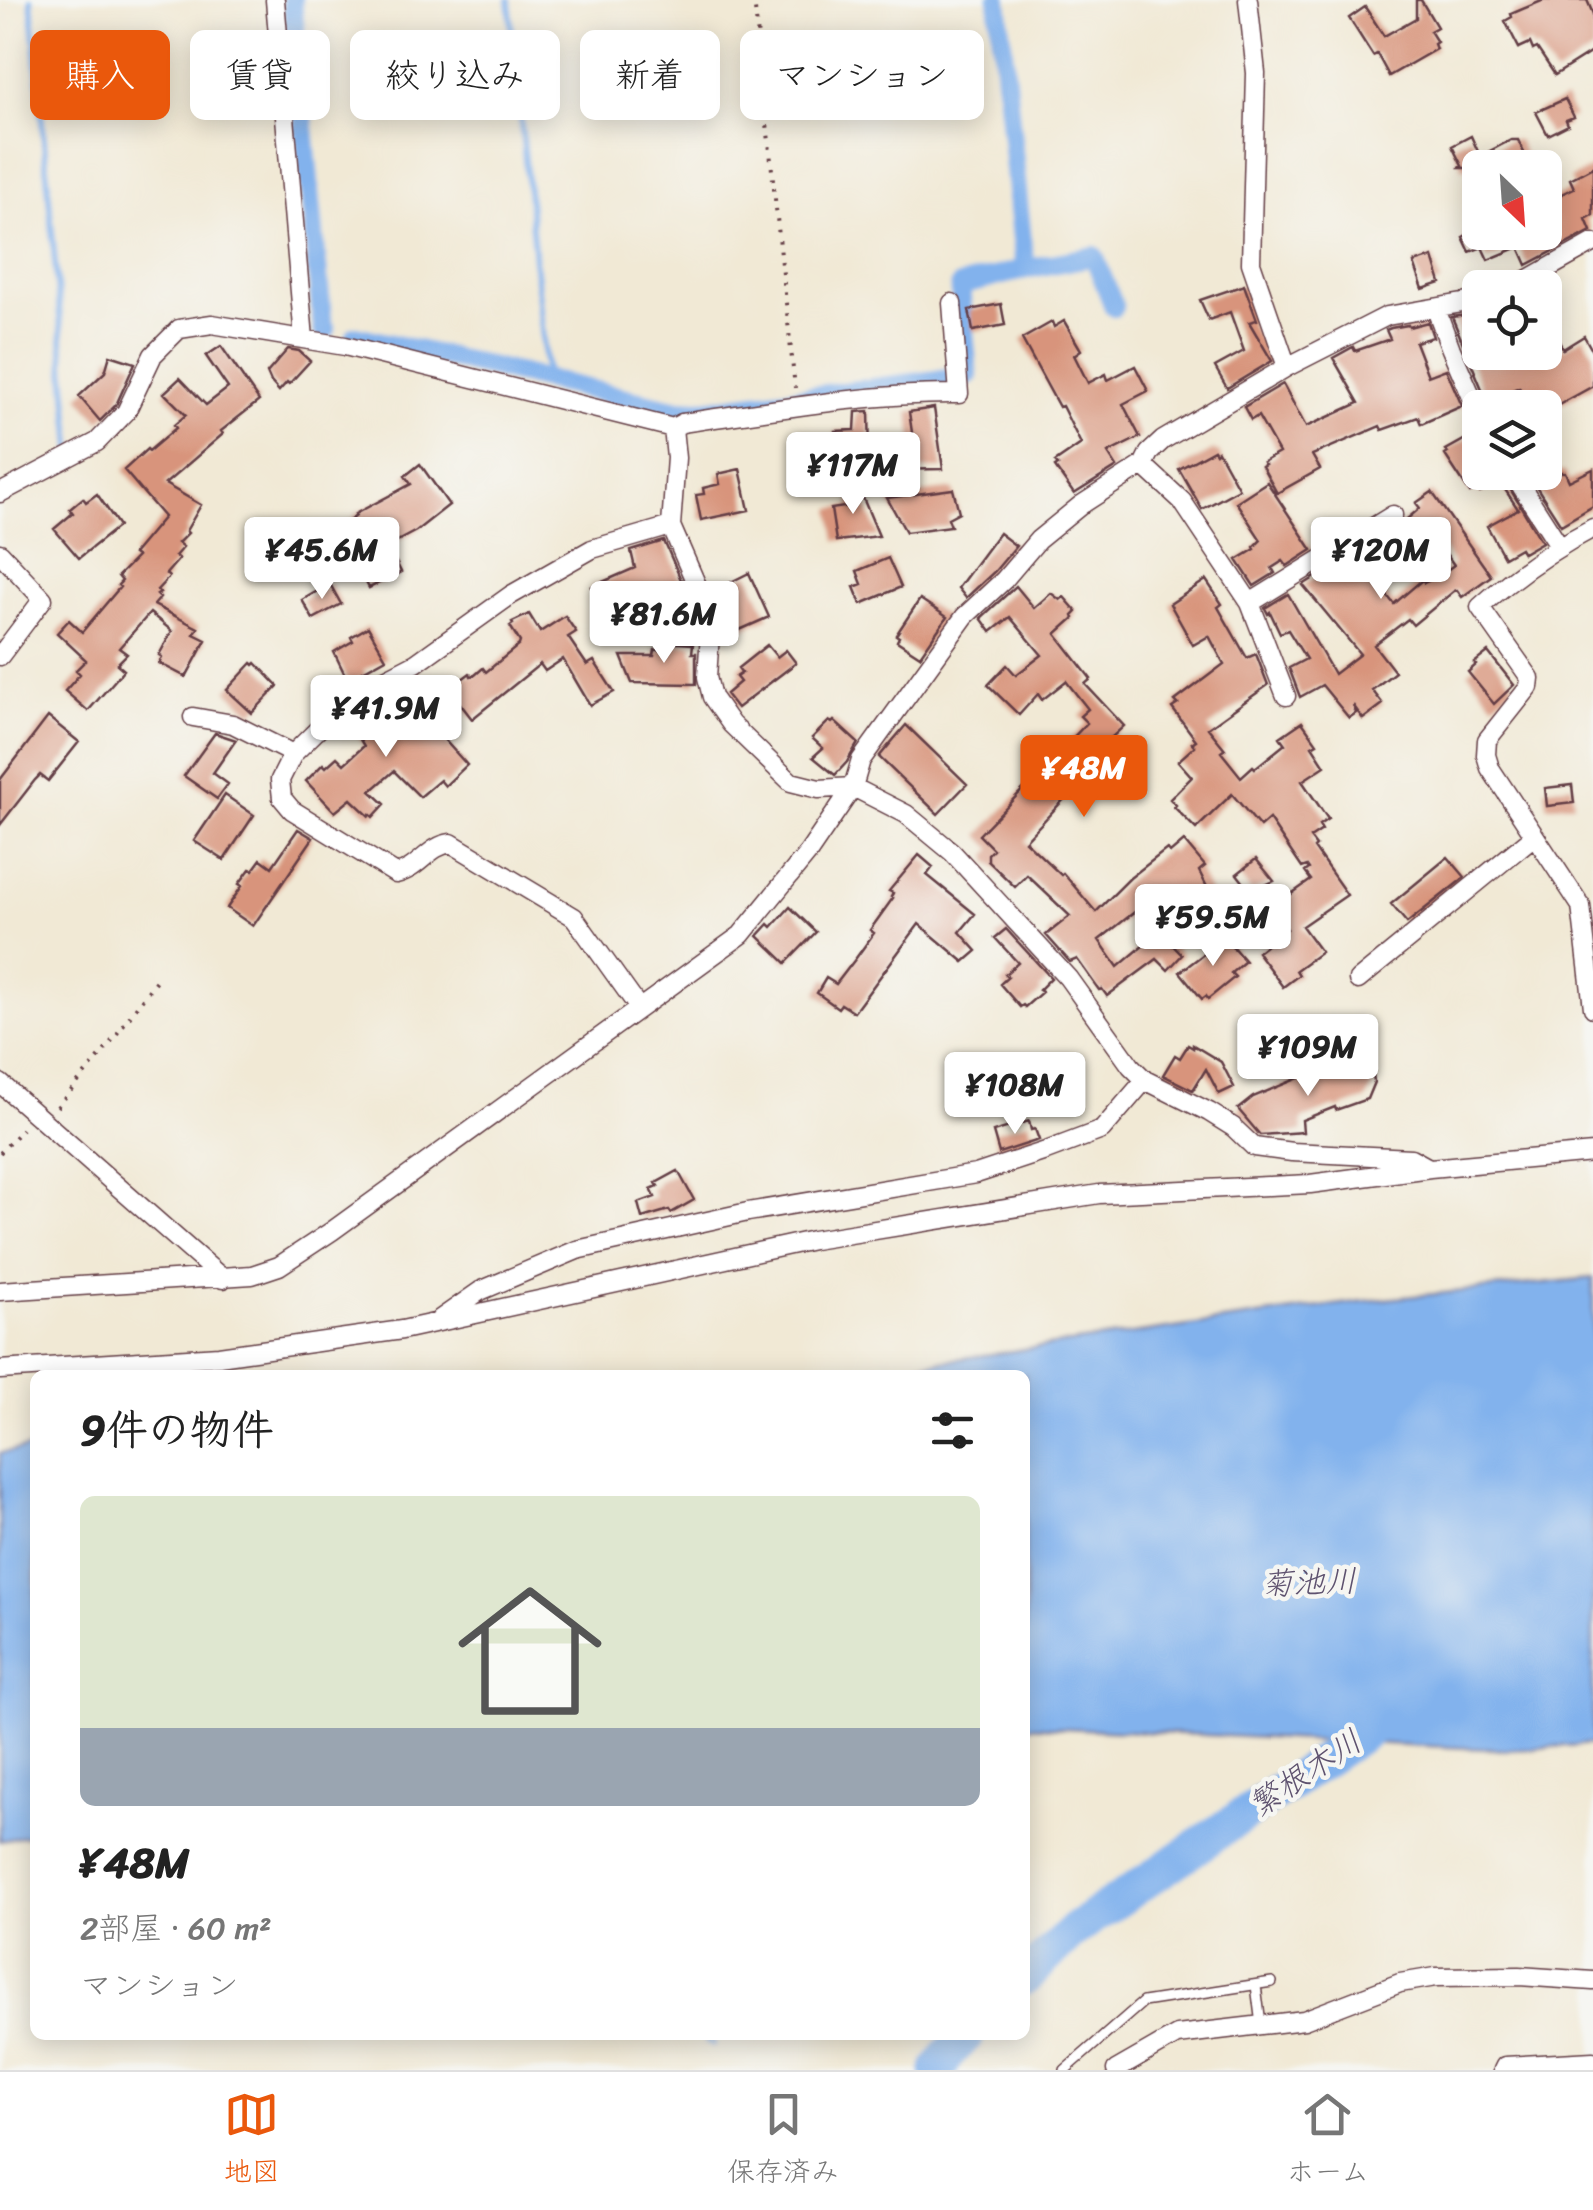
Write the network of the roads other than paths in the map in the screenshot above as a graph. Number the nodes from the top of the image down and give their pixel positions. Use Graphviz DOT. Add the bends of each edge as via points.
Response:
graph roads {
  1 [pos="275,0"];
  2 [pos="1248,0"];
  3 [pos="1593,243"];
  4 [pos="1546,270"];
  5 [pos="952,303"];
  6 [pos="1462,303"];
  7 [pos="1436,308"];
  8 [pos="304,339"];
  9 [pos="1287,367"];
  10 [pos="1468,390"];
  11 [pos="673,428"];
  12 [pos="1143,466"];
  13 [pos="1523,490"];
  14 [pos="0,493"];
  15 [pos="1393,515"];
  16 [pos="671,526"];
  17 [pos="1593,528"];
  18 [pos="1559,546"];
  19 [pos="0,552"];
  20 [pos="1250,603"];
  21 [pos="0,656"];
  22 [pos="1286,696"];
  23 [pos="193,716"];
  24 [pos="293,754"];
  25 [pos="853,787"];
  26 [pos="1534,836"];
  27 [pos="1358,980"];
  28 [pos="639,1008"];
  29 [pos="1593,1008"];
  30 [pos="1145,1080"];
  31 [pos="0,1084"];
  32 [pos="1593,1153"];
  33 [pos="1430,1168"];
  34 [pos="223,1279"];
  35 [pos="0,1290"];
  36 [pos="434,1323"];
  37 [pos="0,1370"];
  38 [pos="1272,1982"];
  39 [pos="1593,1982"];
  40 [pos="1256,1985"];
  41 [pos="1261,2025"];
  42 [pos="1593,2061"];
  43 [pos="1065,2070"];
  44 [pos="1116,2070"];
  45 [pos="1502,2070"];
  1 -- 8 [label="street"];
  2 -- 9 [label="street" via="1256,72 1251,263"];
  3 -- 4 [label="street"];
  5 -- 11 [label="street" via="959,394 797,406"];
  6 -- 7 [label="street"];
  7 -- 9 [label="street" via="1387,316"];
  7 -- 10 [label="street"];
  8 -- 11 [label="street"];
  8 -- 14 [label="street" via="212,324 178,329 154,355 126,412 97,442"];
  9 -- 12 [label="street" via="1163,440"];
  11 -- 16 [label="street"];
  12 -- 20 [label="street" via="1182,501"];
  12 -- 25 [label="street" via="1038,540 964,616 860,760"];
  13 -- 18 [label="street"];
  15 -- 20 [label="street"];
  16 -- 24 [label="street" via="592,549 511,596 416,663 352,696"];
  16 -- 25 [label="street" via="705,604 712,697 791,782"];
  17 -- 18 [label="street"];
  18 -- 26 [label="street" via="1480,607 1530,678 1487,740 1486,754"];
  19 -- 21 [label="street" via="43,599"];
  20 -- 22 [label="street"];
  23 -- 24 [label="street" via="233,724"];
  24 -- 28 [label="street" via="280,780 292,810 396,874 408,872 437,845 451,843 574,917"];
  25 -- 28 [label="street" via="742,936"];
  25 -- 30 [label="street" via="906,814 952,852 1068,978"];
  26 -- 27 [label="street"];
  26 -- 29 [label="street" via="1581,906"];
  28 -- 34 [label="street" via="279,1266"];
  30 -- 33 [label="street" via="1209,1112 1254,1147 1411,1158"];
  30 -- 36 [label="street" via="1102,1130 1046,1152 976,1174 748,1212 577,1250 480,1292"];
  31 -- 34 [label="street"];
  32 -- 33 [label="street"];
  33 -- 36 [label="street" via="1310,1184 1099,1194 812,1240"];
  34 -- 35 [label="street"];
  36 -- 37 [label="street" via="219,1356"];
  38 -- 40 [label="lane"];
  39 -- 41 [label="street" via="1436,1977 1400,1983 1304,2020"];
  40 -- 41 [label="lane"];
  40 -- 43 [label="lane" via="1143,2002"];
  41 -- 44 [label="street" via="1177,2036"];
  42 -- 45 [label="street"];
}
